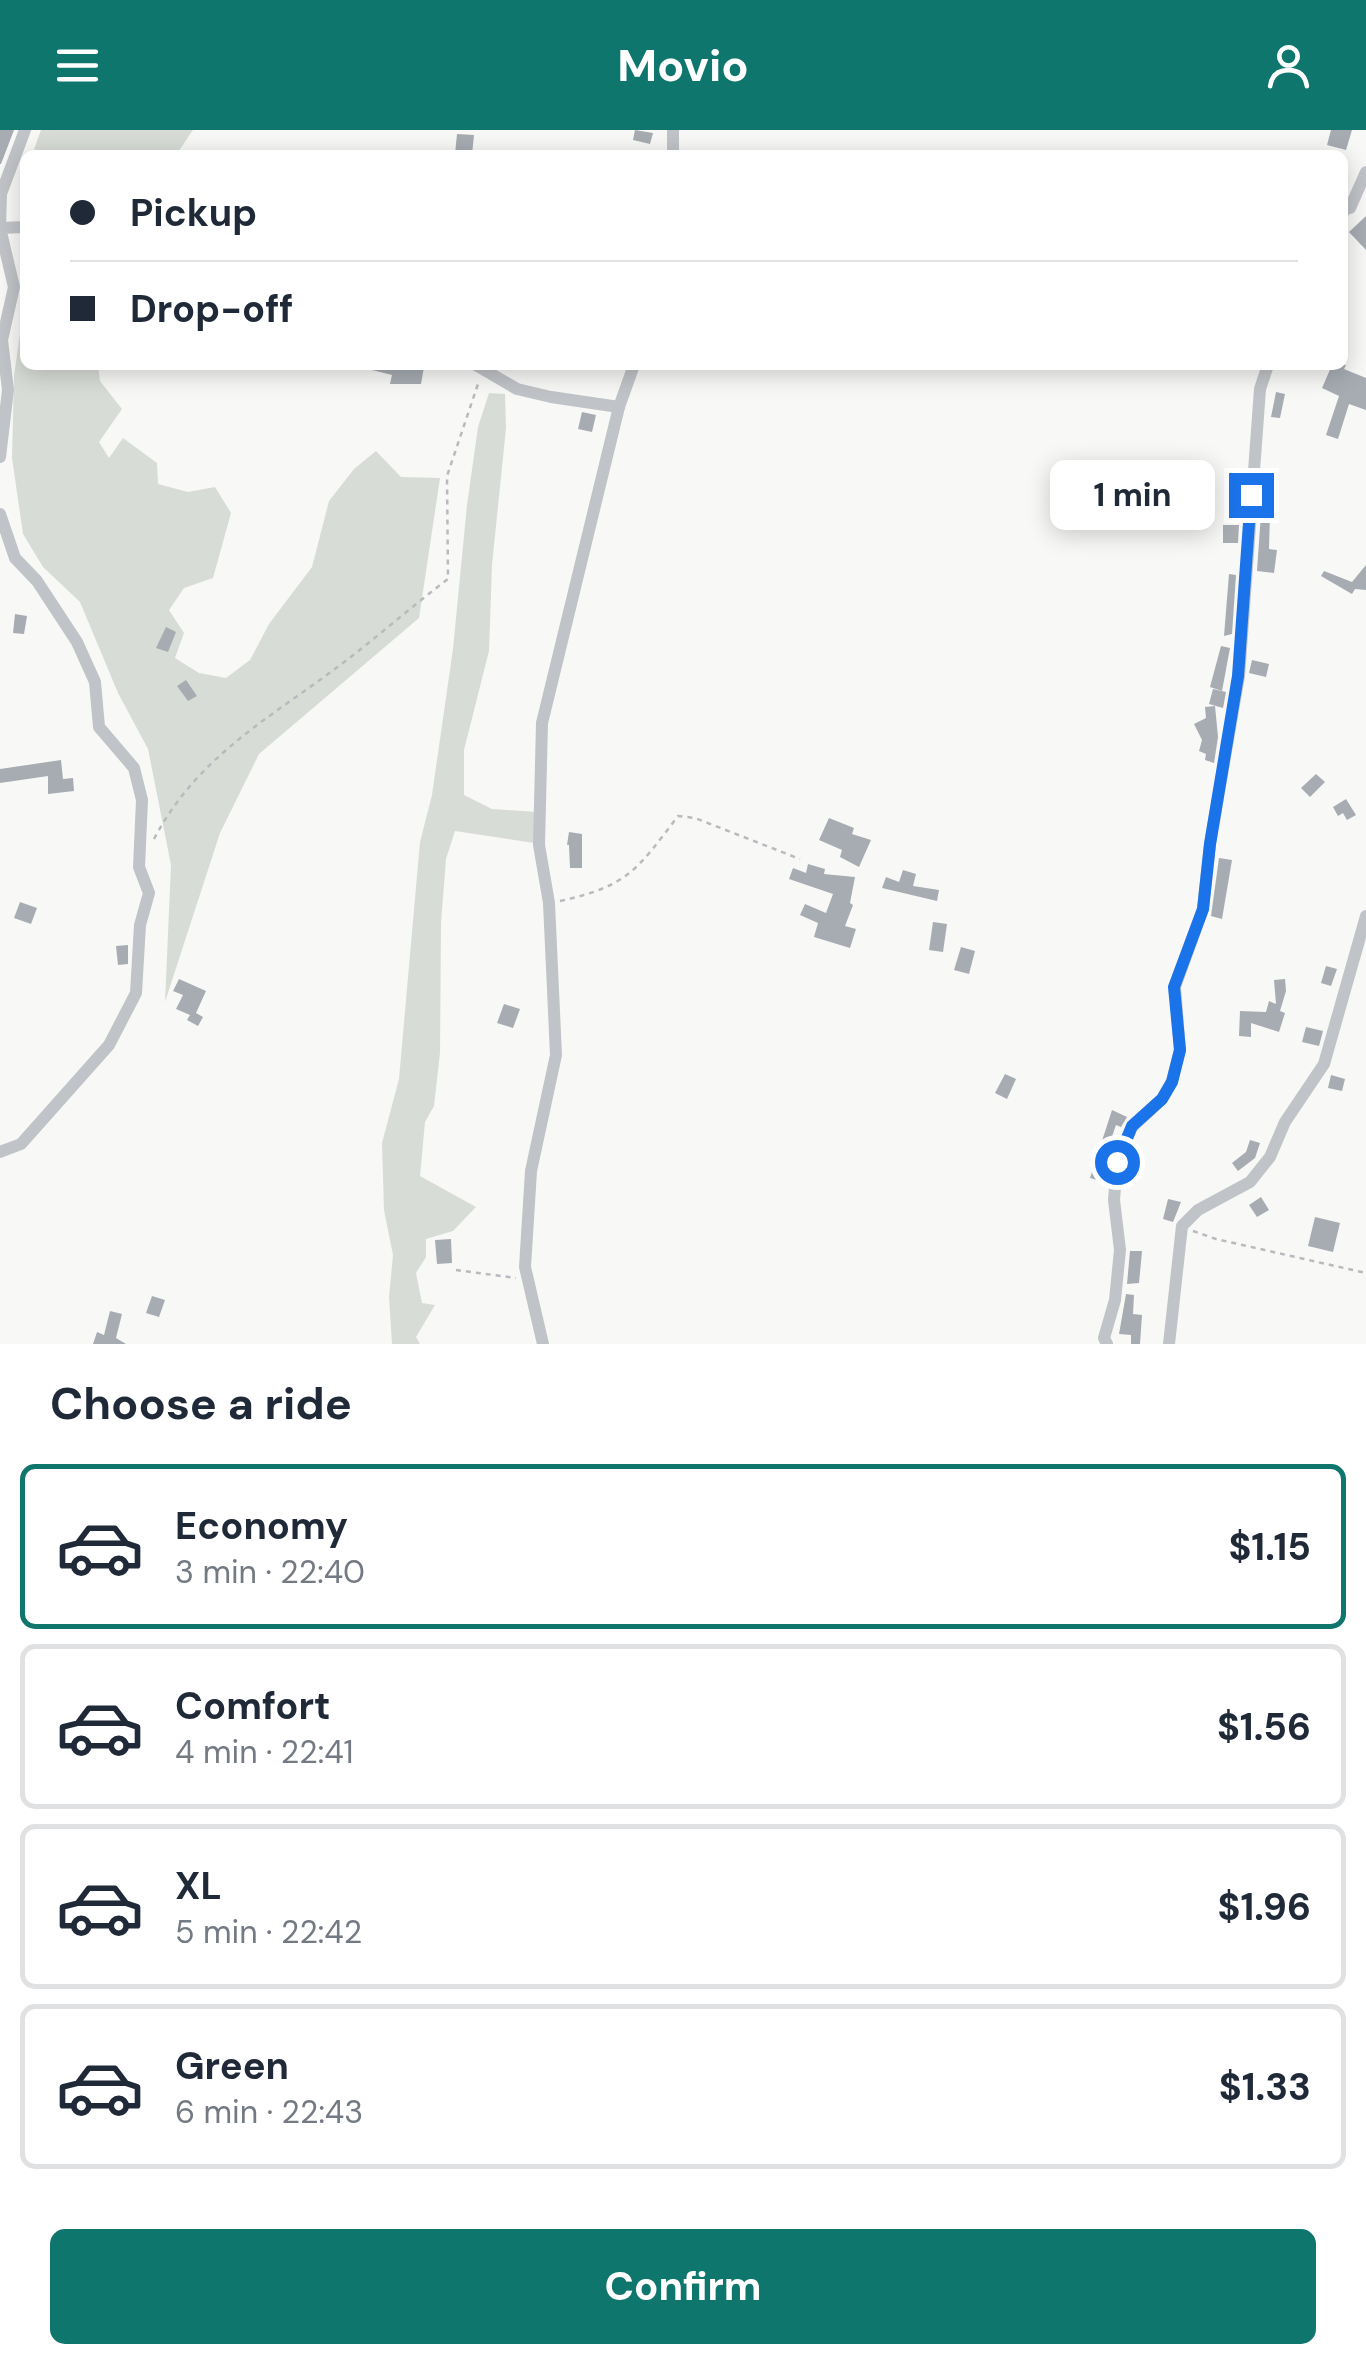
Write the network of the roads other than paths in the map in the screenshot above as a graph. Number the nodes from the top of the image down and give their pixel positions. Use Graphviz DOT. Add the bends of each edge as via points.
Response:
graph roads {
  1 [pos="24,130"];
  2 [pos="1366,172"];
  3 [pos="1348,206"];
  4 [pos="0,228"];
  5 [pos="484,370"];
  6 [pos="632,370"];
  7 [pos="1266,370"];
  8 [pos="620,407"];
  9 [pos="0,457"];
  10 [pos="0,514"];
  11 [pos="1366,916"];
  12 [pos="0,1152"];
  13 [pos="543,1344"];
  14 [pos="1107,1344"];
  15 [pos="1169,1344"];
  1 -- 4 [label="street" via="1,194"];
  2 -- 3 [label="street"];
  4 -- 9 [label="street" via="14,288 2,340 8,390"];
  5 -- 8 [label="street" via="551,398"];
  6 -- 8 [label="street"];
  7 -- 14 [label="street" via="1238,676 1203,909 1174,987 1180,1050 1172,1082 1132,1126 1117,1162 1120,1250"];
  8 -- 13 [label="street" via="542,723 539,845 549,903 556,1055 531,1171 525,1267"];
  10 -- 12 [label="street" via="16,558 77,642 95,682 99,727 134,768 142,800 140,867 148,893 136,994 109,1045 22,1144"];
  11 -- 15 [label="street" via="1324,1064 1270,1157 1250,1182 1182,1226"];
}
